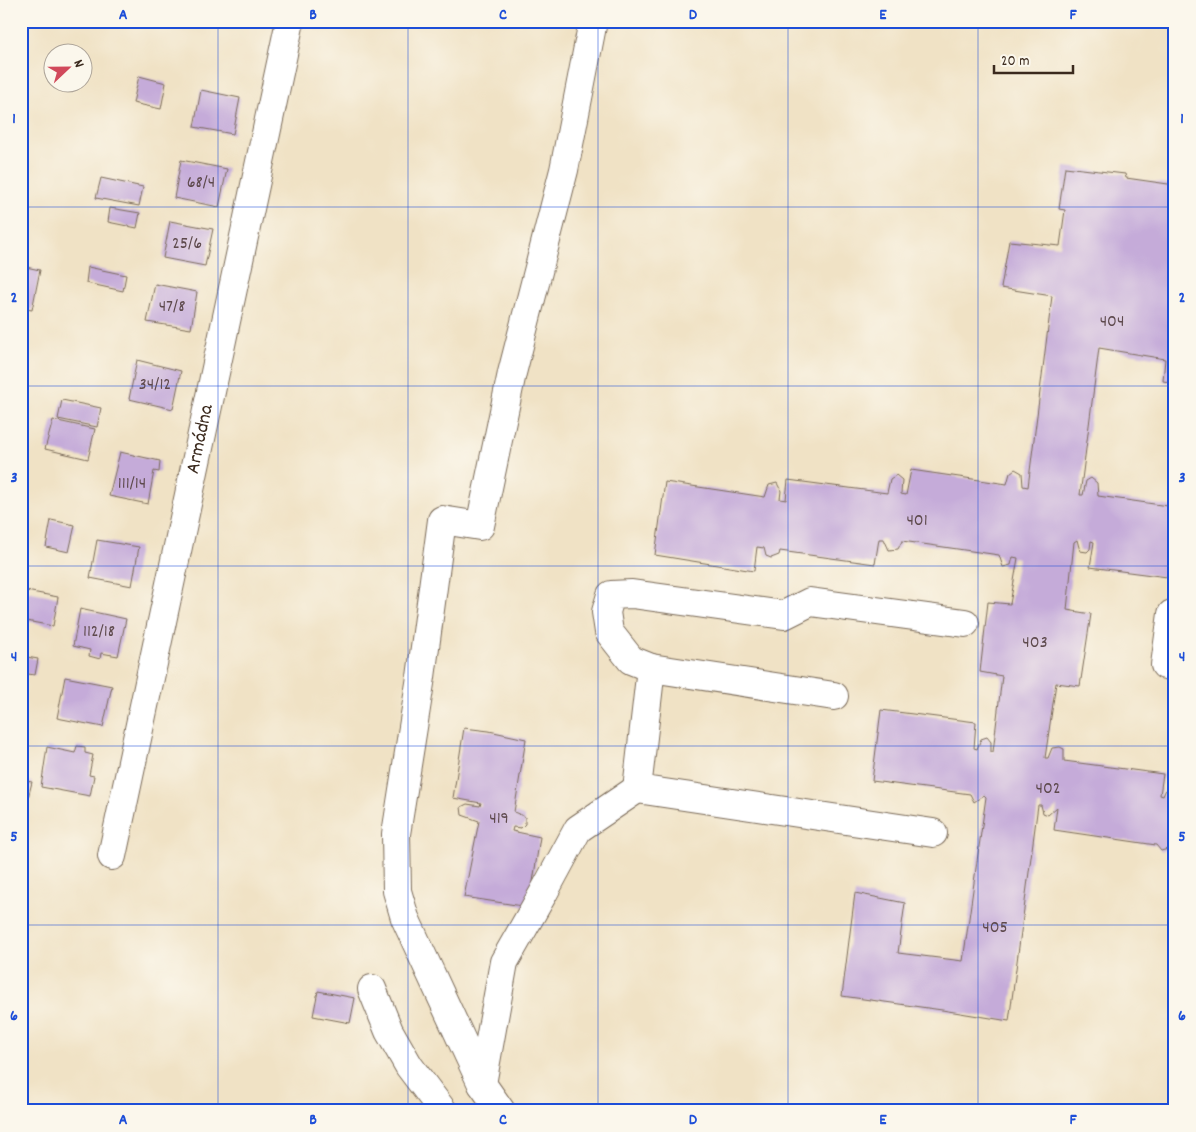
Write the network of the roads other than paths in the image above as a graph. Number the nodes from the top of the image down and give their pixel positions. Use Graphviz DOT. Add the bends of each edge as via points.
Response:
graph roads {
  1 [pos="290,21"];
  2 [pos="593,21"];
  3 [pos="1175,613"];
  4 [pos="966,623"];
  5 [pos="1175,666"];
  6 [pos="651,668"];
  7 [pos="834,696"];
  8 [pos="637,788"];
  9 [pos="933,833"];
  10 [pos="112,856"];
  11 [pos="372,989"];
  12 [pos="482,1084"];
  13 [pos="443,1111"];
  14 [pos="501,1111"];
  1 -- 10 [label="street, Armádna"];
  2 -- 12 [label="street" via="564,170 512,373 480,526 442,520 396,834 397,891 405,918"];
  3 -- 5 [label="street" via="1172,614 1165,665"];
  4 -- 6 [label="street" via="810,602 784,615 632,594 611,595 606,612 609,632 631,660"];
  6 -- 7 [label="street"];
  6 -- 8 [label="street"];
  8 -- 9 [label="street"];
  8 -- 12 [label="street" via="578,829 504,962"];
  11 -- 13 [label="street" via="389,1031 409,1066"];
  12 -- 14 [label="street"];
}
